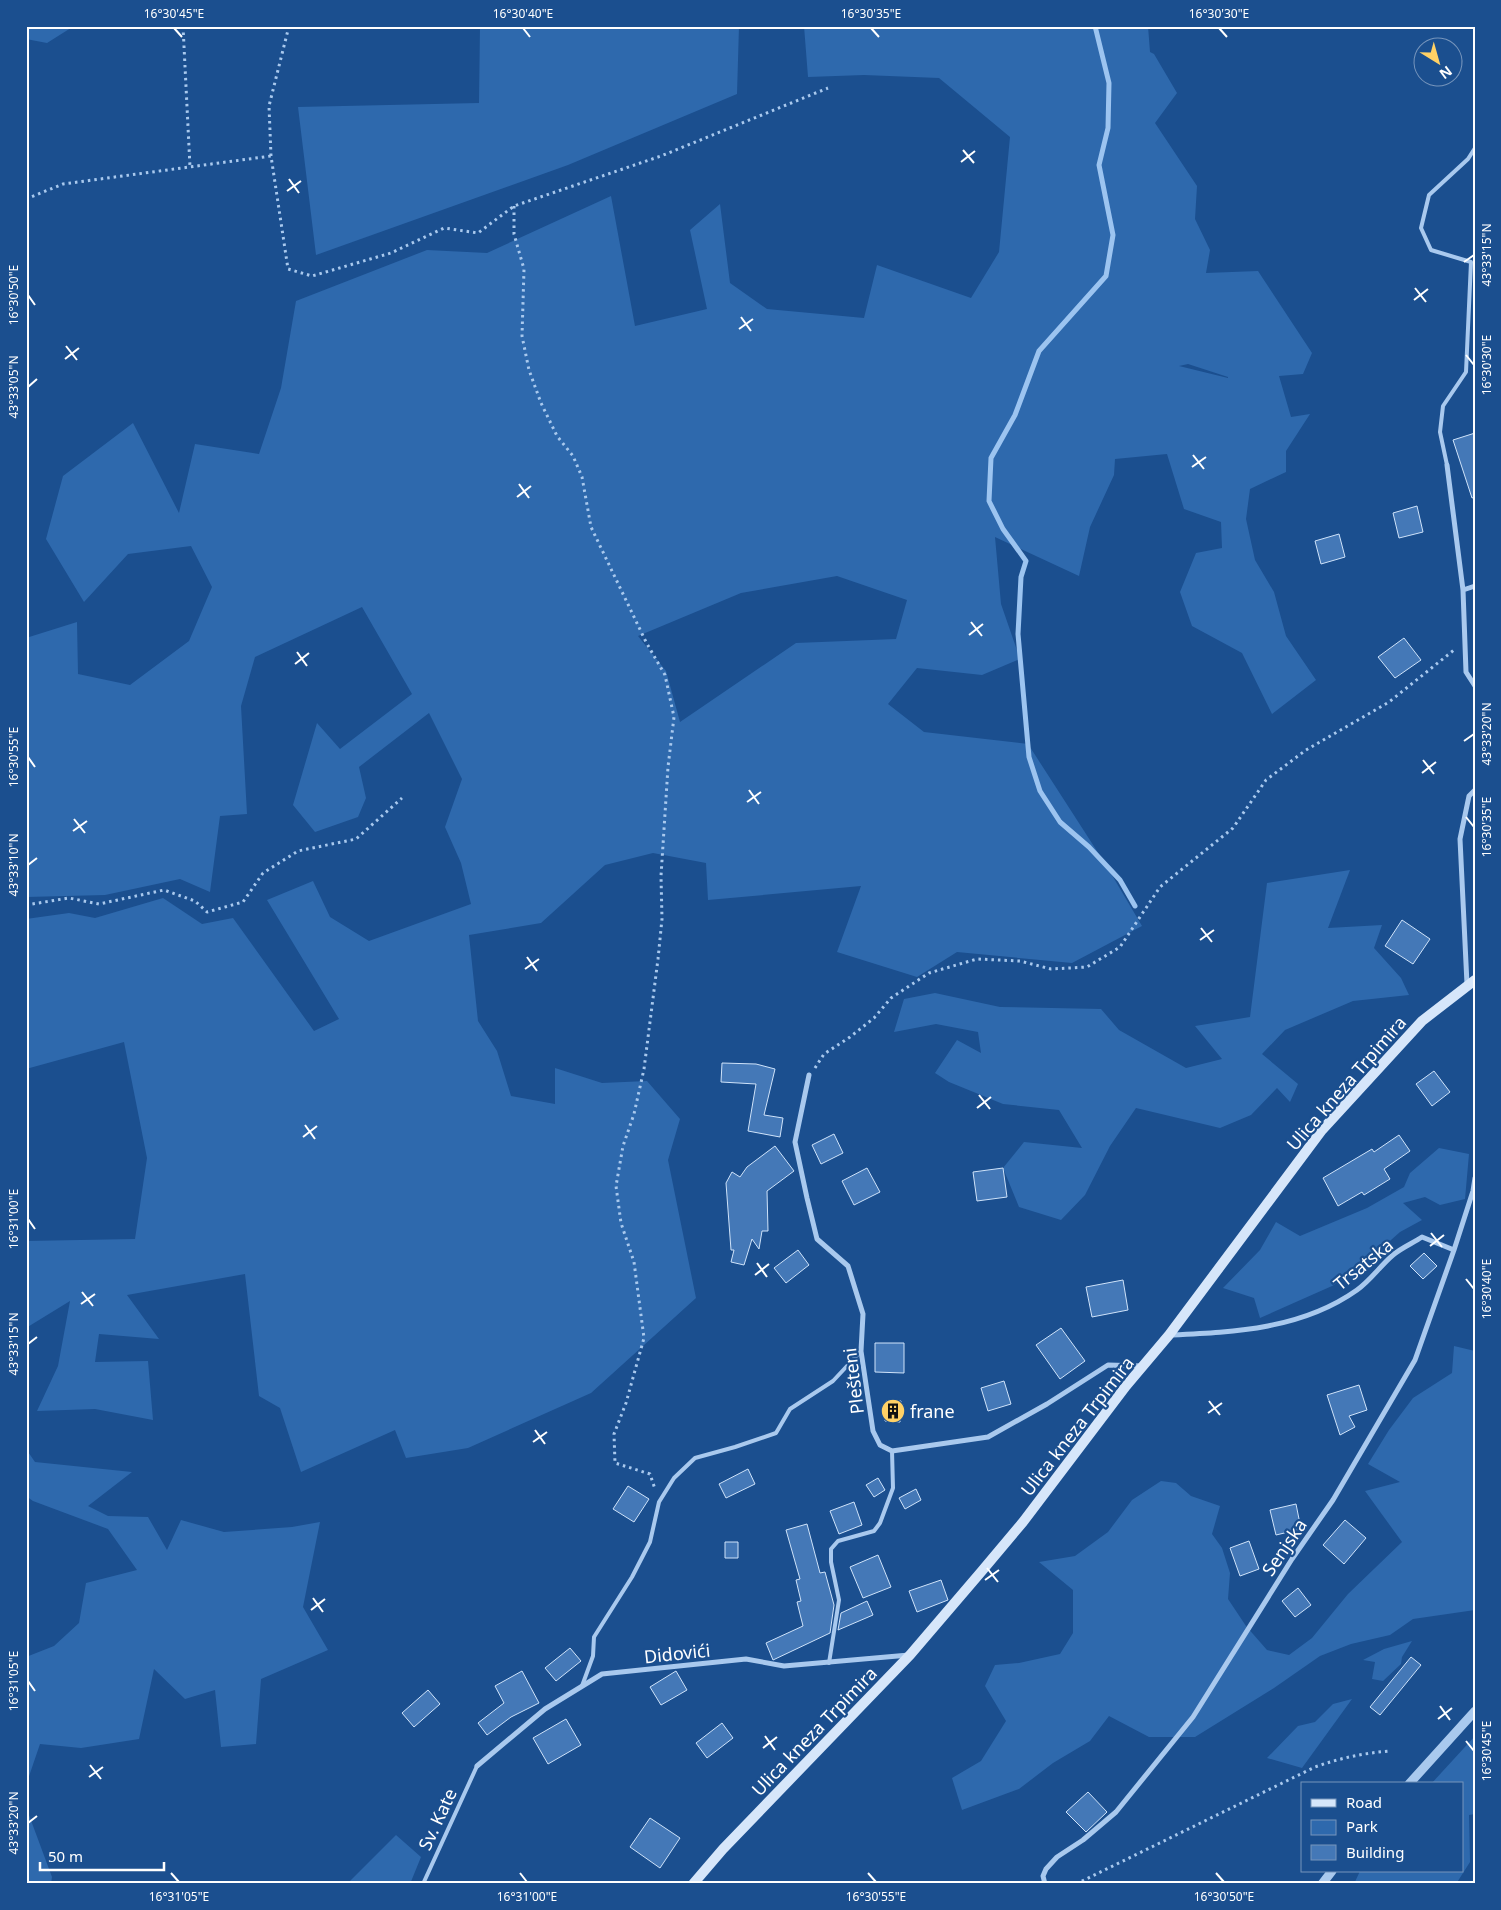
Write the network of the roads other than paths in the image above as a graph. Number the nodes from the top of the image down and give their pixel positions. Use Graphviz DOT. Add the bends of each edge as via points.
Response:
graph roads {
  1 [pos="1475,148"];
  2 [pos="1447,465"];
  3 [pos="1475,586"];
  4 [pos="1463,590"];
  5 [pos="1475,686"];
  6 [pos="1475,790"];
  7 [pos="1471,982"];
  8 [pos="809,1075"];
  9 [pos="1475,1178"];
  10 [pos="1454,1250"];
  11 [pos="1169,1335"];
  12 [pos="861,1350"];
  13 [pos="1144,1366"];
  14 [pos="892,1451"];
  15 [pos="910,1655"];
  16 [pos="829,1663"];
  17 [pos="581,1687"];
  18 [pos="1475,1711"];
  19 [pos="477,1766"];
  20 [pos="1411,1782"];
  21 [pos="1331,1872"];
  22 [pos="423,1884"];
  23 [pos="693,1884"];
  24 [pos="1045,1884"];
  25 [pos="1322,1884"];
  1 -- 2 [label="lane" via="1468,159 1428,195 1421,228 1431,250 1472,262 1466,372 1443,406 1440,432"];
  2 -- 4 [label="street"];
  3 -- 4 [label="street"];
  4 -- 5 [label="street" via="1466,672"];
  6 -- 7 [label="street" via="1469,796 1460,839"];
  7 -- 11 [label="main road, Ulica kneza Trpimira" via="1422,1021 1322,1130"];
  8 -- 12 [label="street, Plešteni" via="795,1142 817,1239 848,1266 863,1314"];
  9 -- 10 [label="street, Senjska" via="1474,1191"];
  10 -- 11 [label="street, Trsatska" via="1422,1237 1394,1254 1359,1289 1325,1310 1280,1325"];
  10 -- 24 [label="street, Senjska" via="1415,1360 1333,1500 1193,1716 1116,1812 1083,1840 1056,1857 1043,1876"];
  11 -- 13 [label="main road, Ulica kneza Trpimira"];
  12 -- 14 [label="street, Plešteni" via="873,1431 880,1445"];
  12 -- 17 [label="lane" via="833,1381 790,1409 776,1433 695,1458 674,1478 659,1502 650,1542 594,1637 593,1656"];
  13 -- 14 [label="street" via="1108,1365 988,1437"];
  13 -- 15 [label="main road, Ulica kneza Trpimira" via="1023,1522"];
  14 -- 16 [label="lane" via="893,1488 880,1523 874,1531 838,1541 831,1549 839,1600"];
  15 -- 16 [label="street, Didovići"];
  15 -- 23 [label="main road, Ulica kneza Trpimira"];
  16 -- 17 [label="street, Didovići" via="784,1666 746,1659 602,1674"];
  17 -- 19 [label="street, Didovići" via="544,1709"];
  18 -- 20 [label="street"];
  19 -- 22 [label="lane, Sv. Kate"];
  21 -- 25 [label="street"];
}
